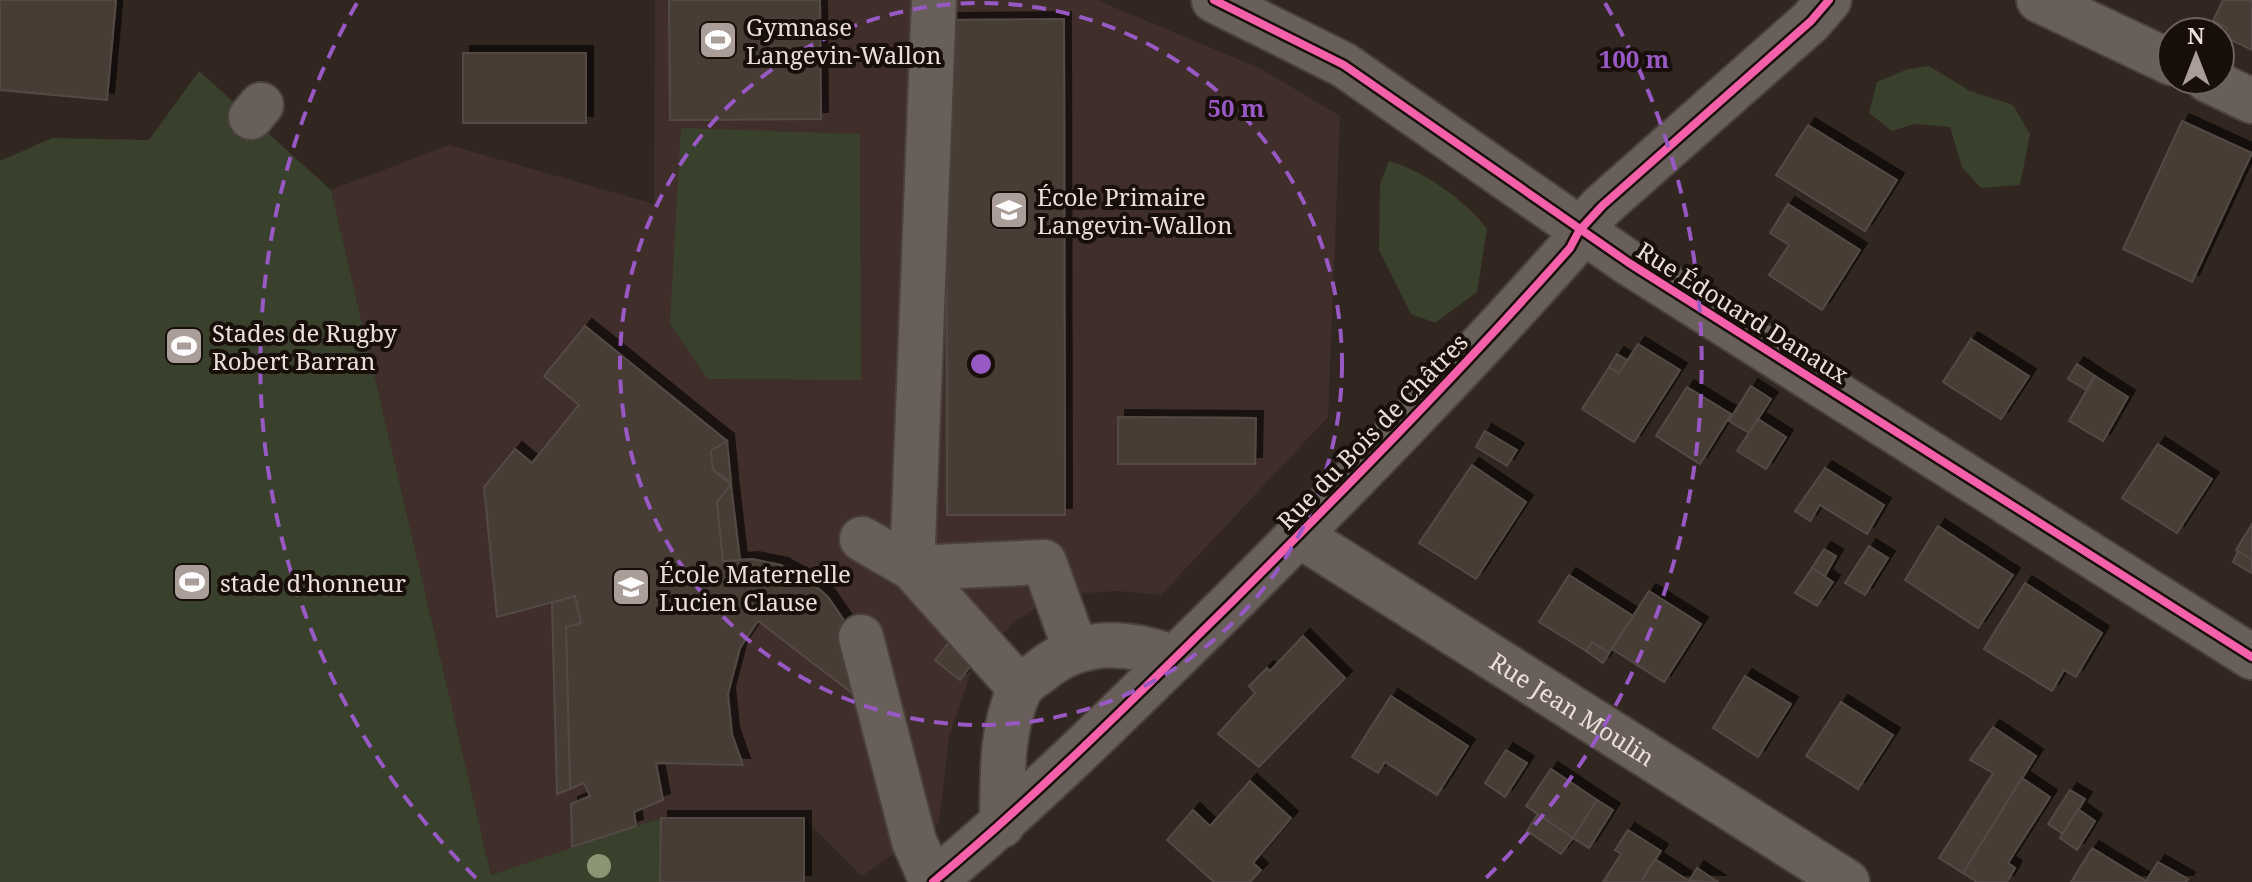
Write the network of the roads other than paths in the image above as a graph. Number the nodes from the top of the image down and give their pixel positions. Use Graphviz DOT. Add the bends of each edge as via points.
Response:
graph roads {
  1 [pos="934,0"];
  2 [pos="1214,0"];
  3 [pos="2039,0"];
  4 [pos="1826,7"];
  5 [pos="2156,55"];
  6 [pos="1579,231"];
  7 [pos="1299,535"];
  8 [pos="862,539"];
  9 [pos="912,568"];
  10 [pos="861,637"];
  11 [pos="1075,648"];
  12 [pos="2252,657"];
  13 [pos="1175,658"];
  14 [pos="1020,688"];
  15 [pos="1002,825"];
  16 [pos="933,882"];
  17 [pos="1847,882"];
  1 -- 9 [label="street"];
  2 -- 6 [label="street, Rue Édouard Danaux" via="1344,65"];
  3 -- 5 [label="street"];
  4 -- 6 [label="street, Rue du Bois de Châtres"];
  6 -- 7 [label="street, Rue du Bois de Châtres" via="1570,248 1461,371"];
  6 -- 12 [label="street, Rue Édouard Danaux"];
  7 -- 13 [label="street, Rue du Bois de Châtres"];
  7 -- 17 [label="street, Rue Jean Moulin"];
  8 -- 9 [label="street"];
  9 -- 11 [label="street" via="1055,562"];
  9 -- 14 [label="street"];
  10 -- 16 [label="street" via="914,841"];
  11 -- 13 [label="street" via="1138,644"];
  11 -- 14 [label="street"];
  13 -- 15 [label="street, Rue du Bois de Châtres"];
  14 -- 15 [label="street" via="1003,763"];
  15 -- 16 [label="street, Rue du Bois de Châtres"];
}
